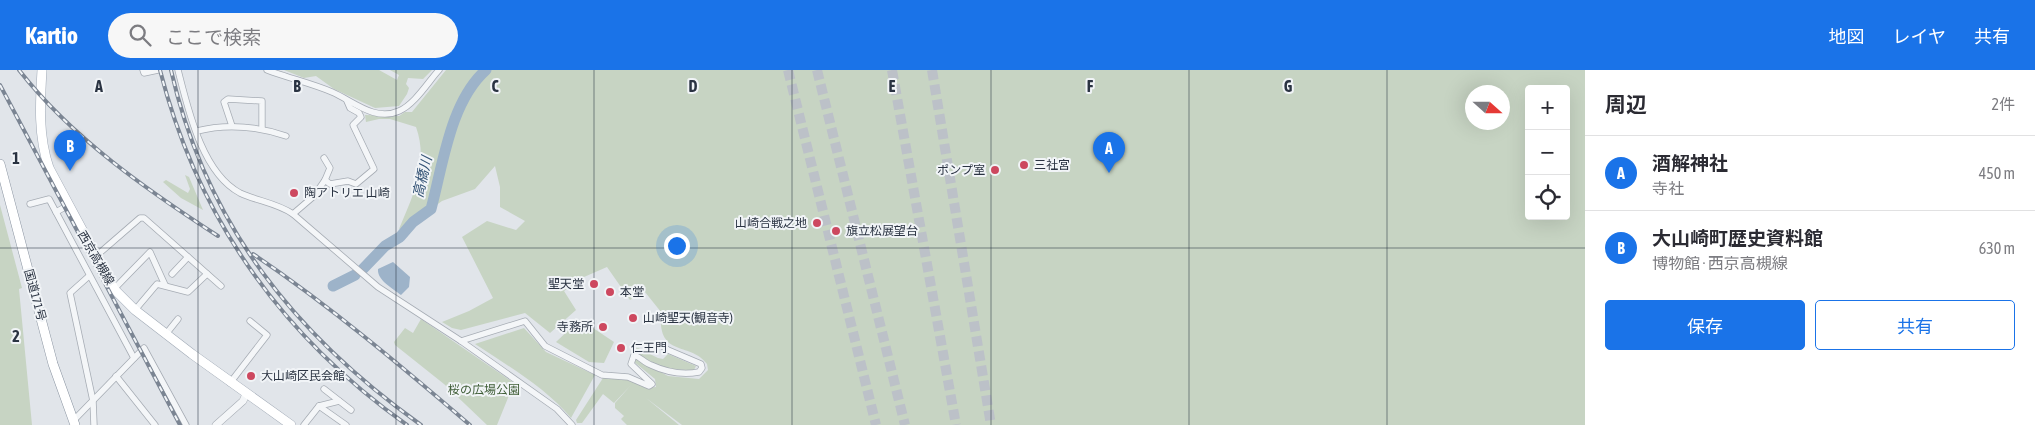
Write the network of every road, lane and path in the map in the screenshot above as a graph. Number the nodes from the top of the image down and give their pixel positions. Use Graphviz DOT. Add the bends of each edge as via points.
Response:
graph roads {
  1 [pos="35,70"];
  2 [pos="143,70"];
  3 [pos="158,70"];
  4 [pos="178,70"];
  5 [pos="266,70"];
  6 [pos="439,70"];
  7 [pos="41,74"];
  8 [pos="347,100"];
  9 [pos="232,126"];
  10 [pos="262,128"];
  11 [pos="197,131"];
  12 [pos="286,136"];
  13 [pos="324,158"];
  14 [pos="0,164"];
  15 [pos="325,180"];
  16 [pos="30,204"];
  17 [pos="67,206"];
  18 [pos="56,212"];
  19 [pos="293,214"];
  20 [pos="95,257"];
  21 [pos="188,257"];
  22 [pos="172,274"];
  23 [pos="207,274"];
  24 [pos="89,276"];
  25 [pos="165,285"];
  26 [pos="221,286"];
  27 [pos="114,289"];
  28 [pos="135,310"];
  29 [pos="178,319"];
  30 [pos="250,321"];
  31 [pos="166,334"];
  32 [pos="461,341"];
  33 [pos="661,345"];
  34 [pos="134,358"];
  35 [pos="116,376"];
  36 [pos="230,383"];
  37 [pos="324,389"];
  38 [pos="246,394"];
  39 [pos="92,401"];
  40 [pos="339,401"];
  41 [pos="319,406"];
  42 [pos="351,410"];
  43 [pos="74,423"];
  44 [pos="94,425"];
  45 [pos="154,425"];
  46 [pos="186,425"];
  47 [pos="216,425"];
  48 [pos="291,425"];
  49 [pos="304,425"];
  50 [pos="346,425"];
  51 [pos="572,425"];
  1 -- 7 [label="street"];
  2 -- 3 [label="street" via="144,73"];
  4 -- 11 [label="street"];
  5 -- 8 [label="street"];
  6 -- 8 [label="street" via="406,107 395,112 372,112"];
  7 -- 17 [label="main road, 西京高槻線" via="40,120 44,154"];
  8 -- 15 [label="street" via="350,108 361,117 353,125 374,169 356,184 348,181 330,184"];
  9 -- 10 [label="street"];
  9 -- 10 [label="street" via="224,102 228,99 262,101"];
  9 -- 11 [label="street"];
  10 -- 12 [label="street"];
  11 -- 19 [label="street" via="206,157 221,178 239,192"];
  13 -- 15 [label="street" via="330,168"];
  14 -- 43 [label="main road, 国道171号" via="53,364"];
  15 -- 19 [label="street" via="304,207"];
  16 -- 18 [label="street" via="49,199"];
  17 -- 18 [label="street"];
  17 -- 20 [label="main road, 西京高槻線"];
  18 -- 24 [label="street"];
  19 -- 32 [label="street" via="378,288"];
  20 -- 21 [label="street" via="142,218"];
  20 -- 27 [label="main road, 西京高槻線"];
  21 -- 22 [label="street"];
  21 -- 23 [label="street"];
  23 -- 25 [label="street" via="188,292"];
  23 -- 26 [label="street"];
  24 -- 34 [label="street"];
  24 -- 39 [label="street" via="70,293"];
  25 -- 27 [label="street" via="150,252"];
  25 -- 28 [label="street" via="157,284"];
  27 -- 28 [label="main road, 西京高槻線"];
  28 -- 31 [label="main road, 西京高槻線"];
  29 -- 31 [label="street"];
  30 -- 36 [label="street" via="267,335"];
  31 -- 36 [label="main road, 西京高槻線"];
  32 -- 33 [label="street" via="525,321 545,346 602,375 628,377 648,386 652,384 631,364 634,355 668,371 692,373 702,368 701,364"];
  32 -- 51 [label="street" via="557,409"];
  34 -- 35 [label="street"];
  34 -- 46 [label="street" via="144,348"];
  35 -- 39 [label="street"];
  35 -- 45 [label="street"];
  36 -- 38 [label="main road, 西京高槻線"];
  37 -- 40 [label="street"];
  38 -- 47 [label="street" via="243,401"];
  38 -- 48 [label="main road, 西京高槻線"];
  39 -- 43 [label="street"];
  39 -- 44 [label="street"];
  40 -- 41 [label="street"];
  40 -- 42 [label="street"];
  41 -- 49 [label="street"];
  41 -- 50 [label="street"];
}
